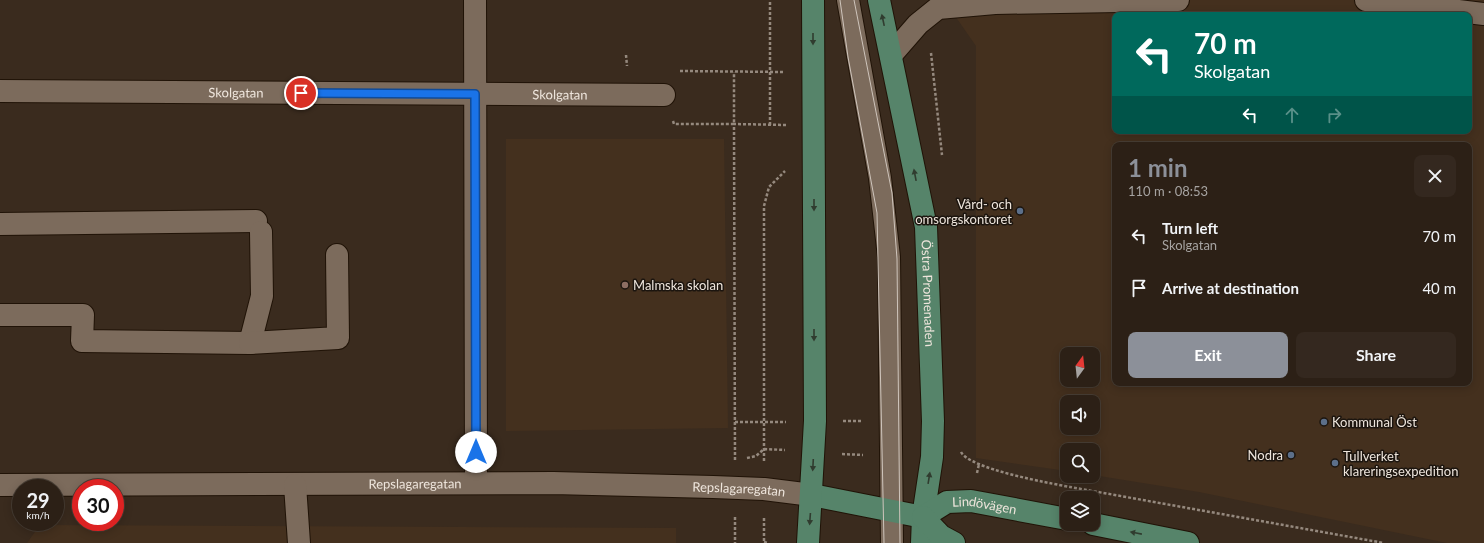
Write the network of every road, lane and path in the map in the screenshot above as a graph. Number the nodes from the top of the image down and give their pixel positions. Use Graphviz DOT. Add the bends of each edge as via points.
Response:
graph roads {
  1 [pos="475,0"];
  2 [pos="770,0"];
  3 [pos="813,0"];
  4 [pos="848,0"];
  5 [pos="880,0"];
  6 [pos="1178,0"];
  7 [pos="1366,0"];
  8 [pos="1467,12"];
  9 [pos="1472,13"];
  10 [pos="1484,14"];
  11 [pos="891,55"];
  12 [pos="734,72"];
  13 [pos="770,72"];
  14 [pos="0,91"];
  15 [pos="475,94"];
  16 [pos="664,95"];
  17 [pos="734,124"];
  18 [pos="788,168"];
  19 [pos="0,224"];
  20 [pos="337,256"];
  21 [pos="0,315"];
  22 [pos="250,343"];
  23 [pos="735,422"];
  24 [pos="979,464"];
  25 [pos="476,483"];
  26 [pos="0,485"];
  27 [pos="295,485"];
  28 [pos="764,489"];
  29 [pos="812,495"];
  30 [pos="892,510"];
  31 [pos="923,517"];
  32 [pos="1060,518"];
  33 [pos="1100,525"];
  34 [pos="764,542"];
  35 [pos="299,543"];
  36 [pos="768,543"];
  37 [pos="808,543"];
  38 [pos="892,543"];
  39 [pos="922,543"];
  40 [pos="954,543"];
  41 [pos="1188,543"];
  42 [pos="1384,543"];
  1 -- 15 [label="street"];
  2 -- 13 [label="path"];
  3 -- 29 [label="main road, one-way" via="815,421"];
  4 -- 30 [label="street" via="881,185 889,257"];
  11 -- 5 [label="main road, Östra Promenaden, one-way"];
  6 -- 11 [label="street" via="995,3 938,8 918,24"];
  7 -- 8 [label="street"];
  9 -- 10 [label="street"];
  31 -- 11 [label="main road, Östra Promenaden, one-way" via="932,457 933,421 926,227"];
  12 -- 13 [label="path"];
  12 -- 16 [label="path" via="676,71"];
  12 -- 17 [label="path"];
  13 -- 17 [label="path" via="770,125"];
  14 -- 15 [label="street, Skolgatan"];
  15 -- 16 [label="street, Skolgatan"];
  15 -- 25 [label="street"];
  16 -- 17 [label="path" via="674,124"];
  17 -- 23 [label="path"];
  18 -- 28 [label="path" via="769,187 764,206"];
  19 -- 22 [label="street" via="259,226 262,296"];
  20 -- 22 [label="street" via="338,338"];
  21 -- 22 [label="street" via="83,315 82,341"];
  24 -- 42 [label="path" via="1070,487"];
  25 -- 27 [label="street, Repslagaregatan"];
  25 -- 28 [label="street, Repslagaregatan"];
  26 -- 27 [label="street, Repslagaregatan"];
  27 -- 35 [label="street"];
  28 -- 29 [label="street, Repslagaregatan"];
  29 -- 30 [label="main road, Repslagaregatan"];
  29 -- 37 [label="main road, one-way"];
  30 -- 31 [label="main road, Repslagaregatan"];
  30 -- 38 [label="street"];
  31 -- 32 [label="main road, Lindövägen" via="947,502 971,501"];
  31 -- 39 [label="main road, Östra Promenaden"];
  31 -- 40 [label="main road" via="941,536"];
  41 -- 33 [label="main road, one-way"];
  34 -- 36 [label="path"];
}
